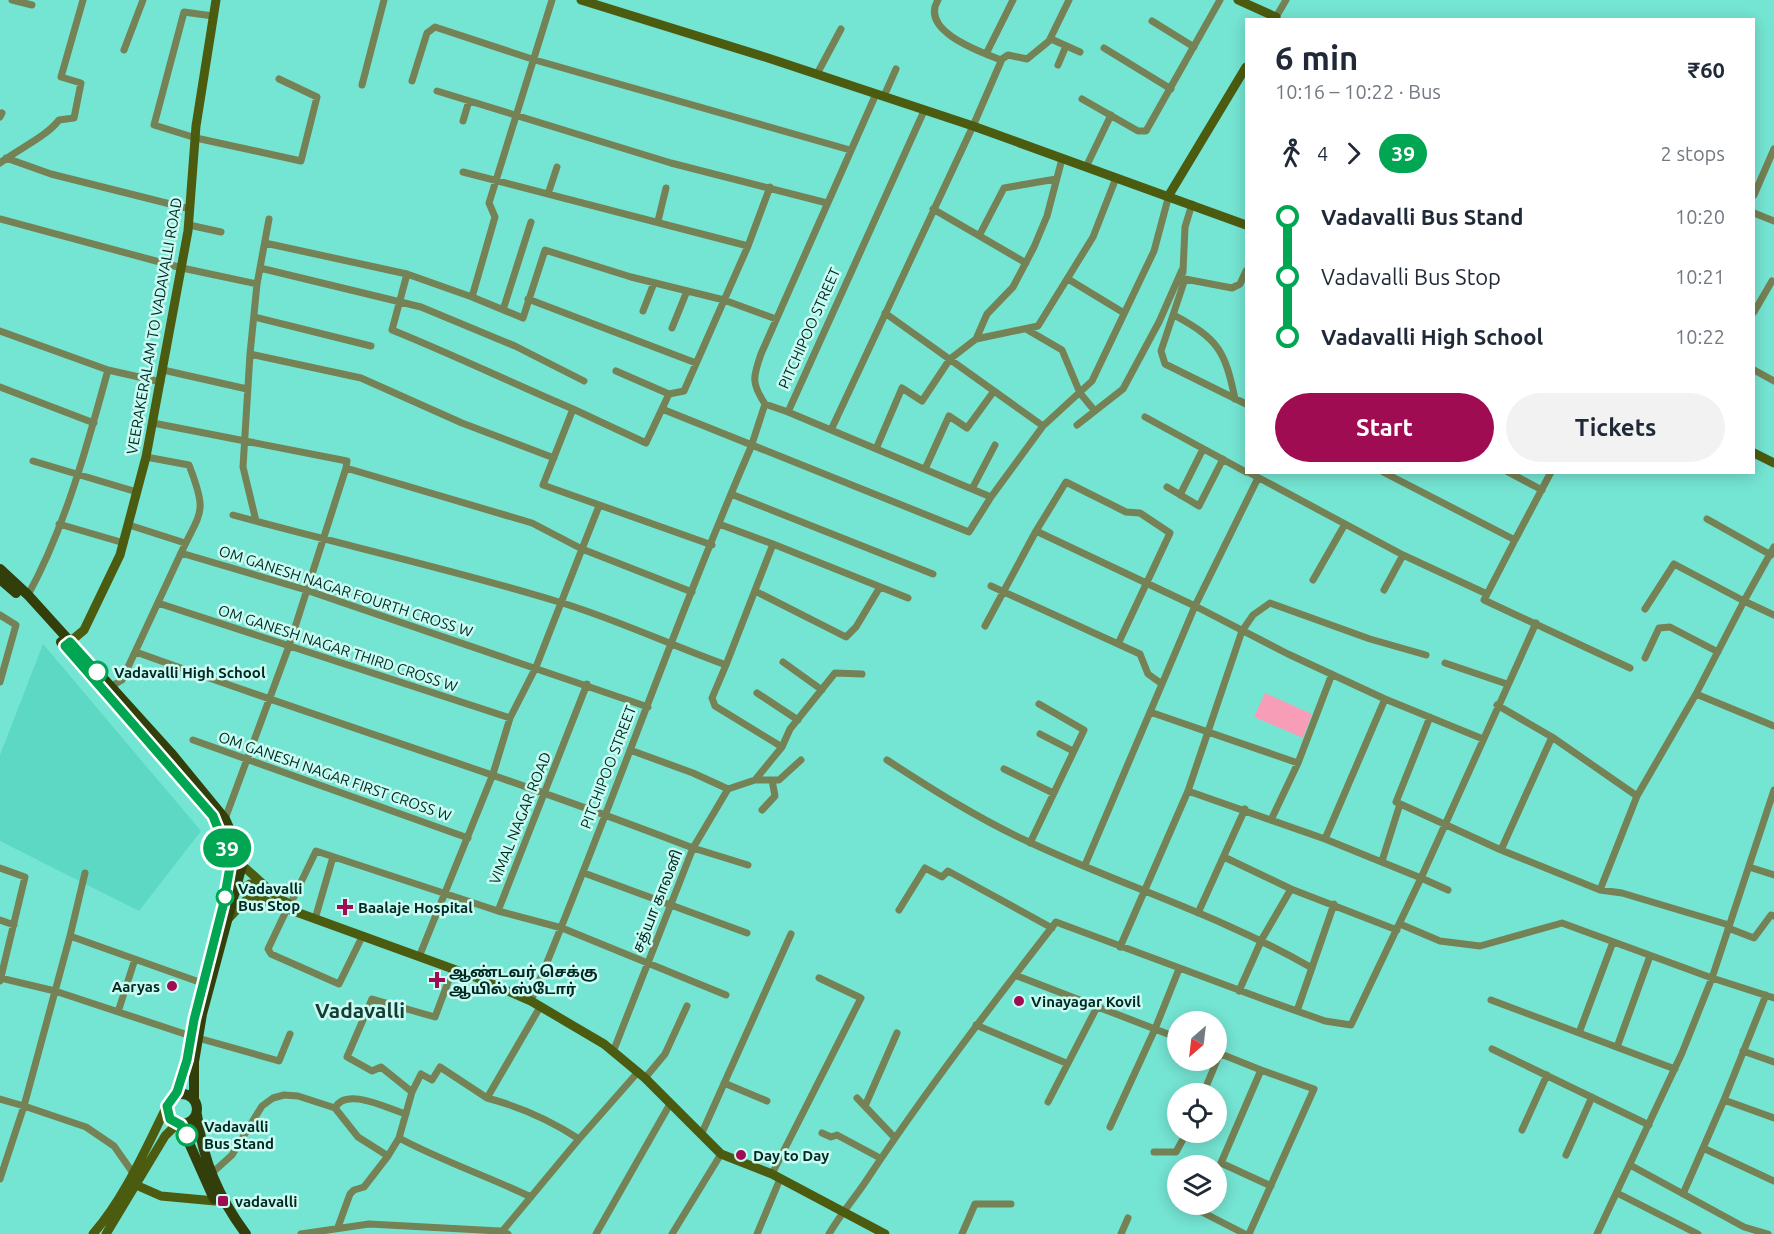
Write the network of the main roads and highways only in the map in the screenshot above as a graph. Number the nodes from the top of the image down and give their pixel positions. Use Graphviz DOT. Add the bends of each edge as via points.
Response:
graph roads {
  1 [pos="0,569"];
  2 [pos="0,579"];
  3 [pos="67,644"];
  4 [pos="106,688"];
  5 [pos="194,1037"];
  6 [pos="174,1096"];
  7 [pos="194,1100"];
  8 [pos="197,1115"];
  9 [pos="179,1124"];
  10 [pos="218,1199"];
  11 [pos="237,1234"];
  12 [pos="246,1234"];
  1 -- 3 [label="main road" via="28,595"];
  2 -- 3 [label="main road"];
  3 -- 4 [label="main road"];
  4 -- 5 [label="main road" via="213,816 226,846 231,868 202,983"];
  4 -- 5 [label="main road" via="171,753 225,819 242,865"];
  5 -- 6 [label="main road"];
  5 -- 7 [label="main road"];
  6 -- 7 [label="main road" via="187,1095"];
  6 -- 9 [label="main road" via="167,1106 168,1115"];
  7 -- 8 [label="main road"];
  8 -- 9 [label="main road" via="190,1123"];
  8 -- 10 [label="main road"];
  9 -- 10 [label="main road"];
  10 -- 11 [label="main road"];
  10 -- 12 [label="main road"];
}
